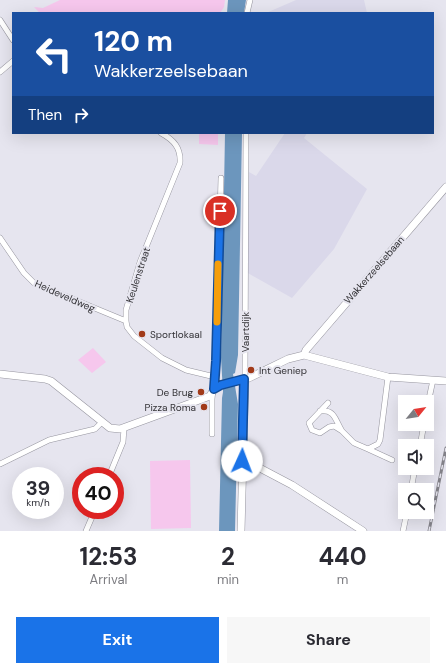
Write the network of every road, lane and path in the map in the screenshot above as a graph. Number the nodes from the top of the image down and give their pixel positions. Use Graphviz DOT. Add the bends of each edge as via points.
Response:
graph roads {
  1 [pos="250,0"];
  2 [pos="247,12"];
  3 [pos="0,20"];
  4 [pos="12,38"];
  5 [pos="12,62"];
  6 [pos="0,72"];
  7 [pos="162,134"];
  8 [pos="246,134"];
  9 [pos="221,178"];
  10 [pos="446,187"];
  11 [pos="0,238"];
  12 [pos="126,321"];
  13 [pos="304,355"];
  14 [pos="0,374"];
  15 [pos="215,377"];
  16 [pos="388,377"];
  17 [pos="241,380"];
  18 [pos="432,380"];
  19 [pos="446,381"];
  20 [pos="214,389"];
  21 [pos="429,395"];
  22 [pos="328,403"];
  23 [pos="320,411"];
  24 [pos="102,422"];
  25 [pos="124,428"];
  26 [pos="342,431"];
  27 [pos="212,434"];
  28 [pos="368,450"];
  29 [pos="392,460"];
  30 [pos="0,464"];
  31 [pos="242,466"];
  32 [pos="113,467"];
  33 [pos="91,519"];
  34 [pos="406,519"];
  35 [pos="86,531"];
  36 [pos="241,531"];
  37 [pos="363,531"];
  38 [pos="403,531"];
  1 -- 2 [label="street"];
  3 -- 4 [label="street"];
  5 -- 6 [label="street"];
  7 -- 12 [label="street, Keulenstraat" via="178,148 180,163 140,262 126,310"];
  8 -- 17 [label="street, Vaartdijk"];
  9 -- 15 [label="street"];
  10 -- 13 [label="street, Wakkerzeelsebaan"];
  11 -- 12 [label="street, Heideveldweg" via="34,283"];
  12 -- 15 [label="street" via="134,336 162,358 186,370"];
  13 -- 16 [label="street"];
  13 -- 17 [label="street" via="288,359"];
  14 -- 24 [label="street" via="51,381"];
  15 -- 20 [label="street"];
  16 -- 18 [label="street"];
  16 -- 28 [label="street" via="378,444"];
  17 -- 20 [label="street"];
  17 -- 31 [label="street, Vaartdijk"];
  18 -- 19 [label="street"];
  18 -- 21 [label="street"];
  20 -- 25 [label="street" via="212,394 202,399"];
  20 -- 27 [label="street"];
  22 -- 23 [label="street"];
  23 -- 26 [label="street" via="332,413"];
  23 -- 26 [label="street" via="309,423 314,431 320,433 332,426"];
  24 -- 25 [label="street" via="110,428"];
  24 -- 30 [label="street" via="95,428 49,440"];
  25 -- 32 [label="street" via="123,442"];
  26 -- 28 [label="street" via="354,443"];
  28 -- 29 [label="street"];
  31 -- 36 [label="street, Vaartdijk"];
  31 -- 37 [label="street" via="256,466 292,485"];
  33 -- 35 [label="street"];
  34 -- 38 [label="street"];
}
